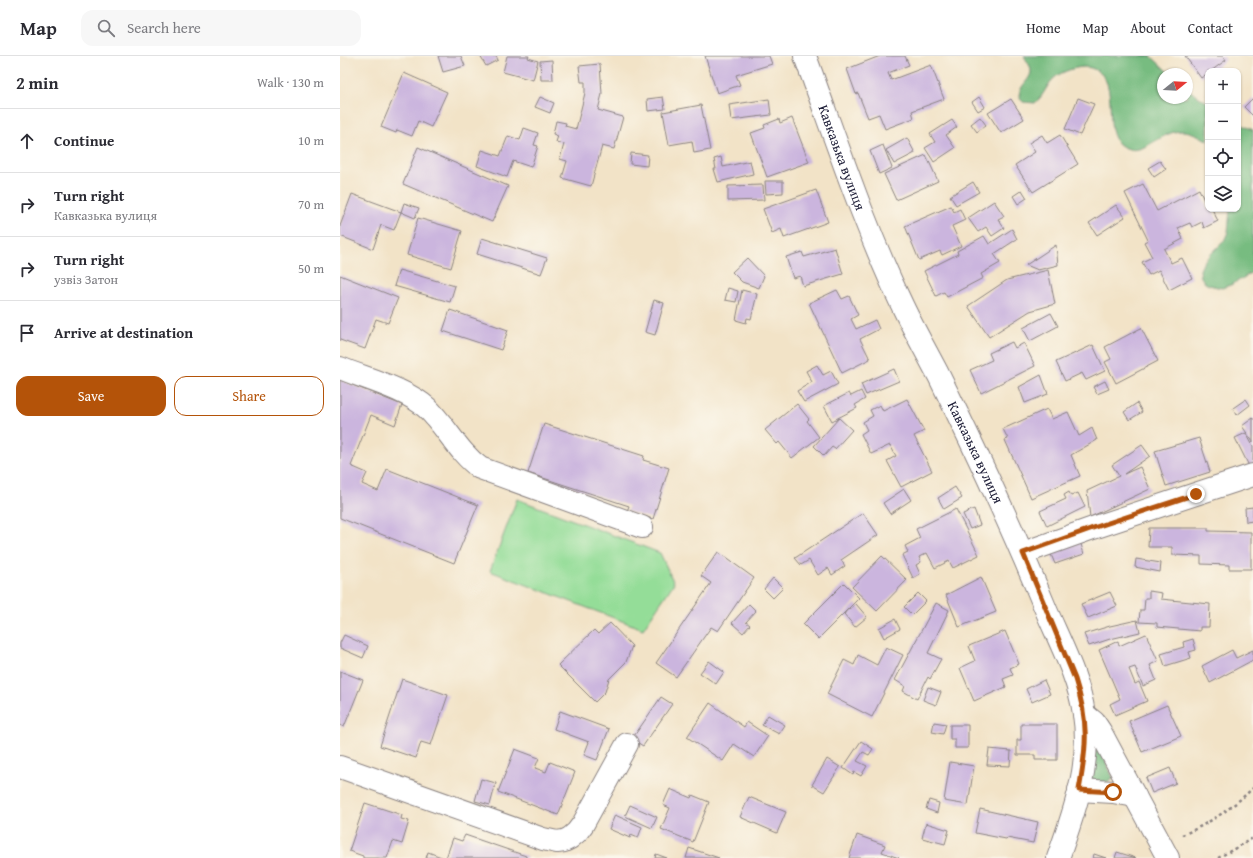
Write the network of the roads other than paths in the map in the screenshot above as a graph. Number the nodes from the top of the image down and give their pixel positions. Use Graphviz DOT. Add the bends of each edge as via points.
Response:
graph roads {
  1 [pos="805,56"];
  2 [pos="340,368"];
  3 [pos="1253,475"];
  4 [pos="642,527"];
  5 [pos="1023,553"];
  6 [pos="1084,714"];
  7 [pos="627,744"];
  8 [pos="340,767"];
  9 [pos="1079,790"];
  10 [pos="1135,796"];
  11 [pos="1164,850"];
  12 [pos="1058,858"];
  1 -- 5 [label="street, Кавказька вулиця" via="881,258"];
  2 -- 4 [label="street" via="417,400 428,409 470,462 480,468"];
  3 -- 5 [label="street"];
  5 -- 6 [label="street, Кавказька вулиця" via="1075,679"];
  6 -- 9 [label="street, Кавказька вулиця" via="1086,740"];
  6 -- 10 [label="street" via="1100,731"];
  7 -- 8 [label="street" via="582,824 564,842 543,839"];
  9 -- 10 [label="street"];
  9 -- 12 [label="street, Кавказька вулиця"];
  10 -- 11 [label="street"];
}
